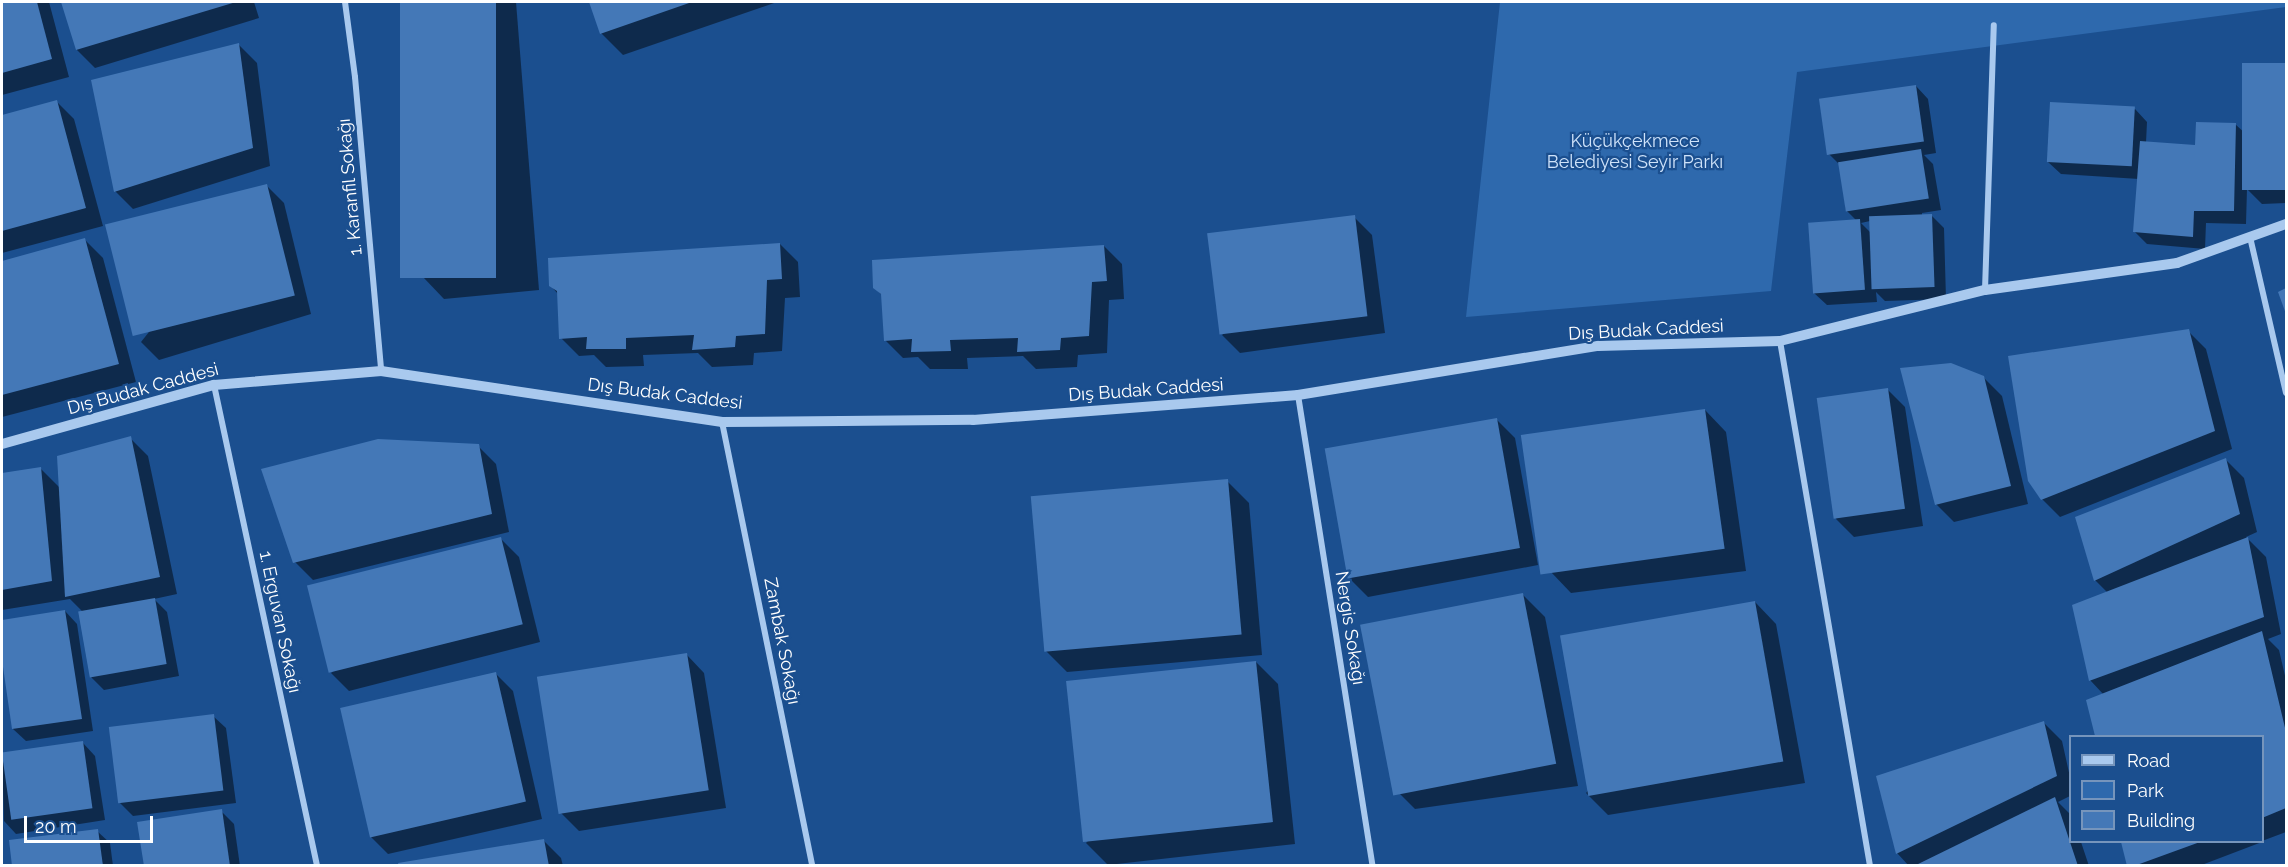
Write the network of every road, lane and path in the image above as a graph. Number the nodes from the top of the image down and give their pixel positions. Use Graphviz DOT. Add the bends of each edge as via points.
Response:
graph roads {
  1 [pos="345,2"];
  2 [pos="1994,25"];
  3 [pos="2286,224"];
  4 [pos="2250,237"];
  5 [pos="1985,290"];
  6 [pos="1780,341"];
  7 [pos="381,371"];
  8 [pos="214,385"];
  9 [pos="2286,393"];
  10 [pos="1298,395"];
  11 [pos="722,422"];
  12 [pos="2,444"];
  13 [pos="317,866"];
  14 [pos="812,866"];
  15 [pos="1372,866"];
  16 [pos="1870,866"];
  1 -- 7 [label="street, 1. Karanfil Sokağı"];
  2 -- 5 [label="street"];
  3 -- 4 [label="street, Dış Budak Caddesi"];
  4 -- 5 [label="street, Dış Budak Caddesi" via="2177,263"];
  4 -- 9 [label="street"];
  5 -- 6 [label="street, Dış Budak Caddesi"];
  6 -- 10 [label="street, Dış Budak Caddesi" via="1598,346"];
  6 -- 16 [label="street"];
  7 -- 8 [label="street, Dış Budak Caddesi"];
  7 -- 11 [label="street, Dış Budak Caddesi"];
  8 -- 12 [label="street, Dış Budak Caddesi"];
  8 -- 13 [label="street, 1. Erguvan Sokağı"];
  10 -- 11 [label="street, Dış Budak Caddesi" via="973,420"];
  10 -- 15 [label="street, Nergis Sokağı"];
  11 -- 14 [label="street, Zambak Sokağı"];
}
